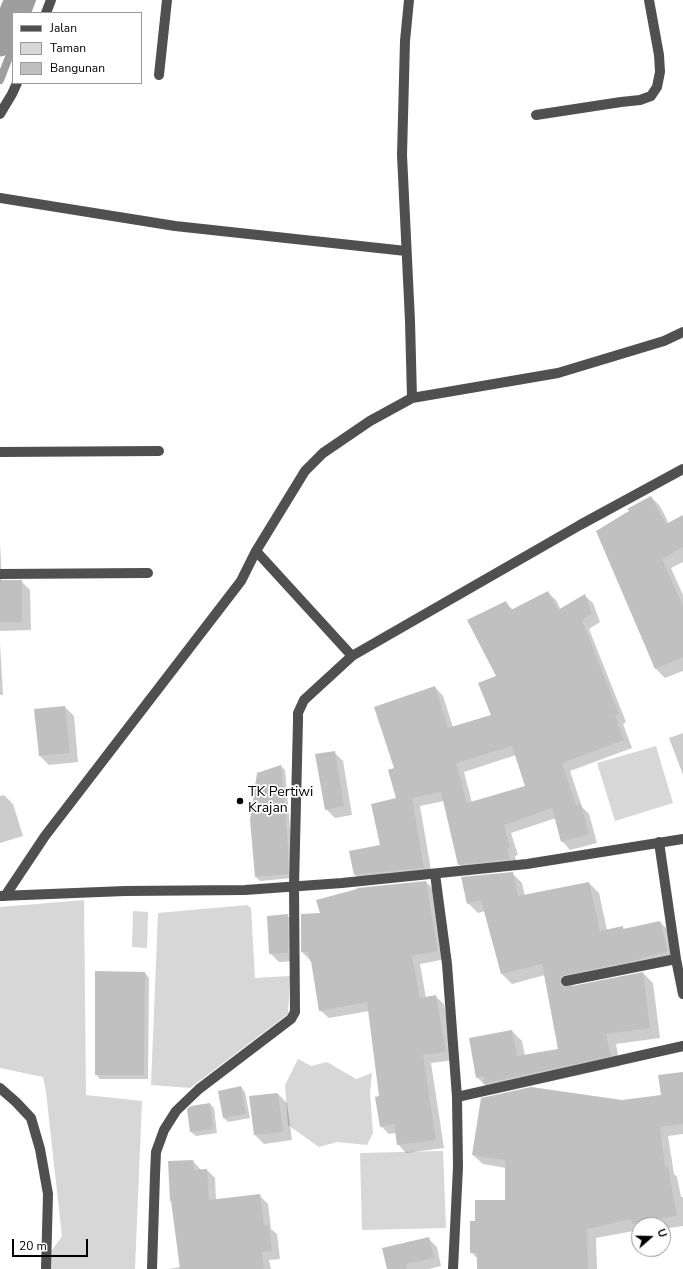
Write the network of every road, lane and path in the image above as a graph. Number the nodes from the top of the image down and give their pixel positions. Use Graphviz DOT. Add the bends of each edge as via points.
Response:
graph roads {
  1 [pos="51,0"];
  2 [pos="167,0"];
  3 [pos="409,0"];
  4 [pos="649,0"];
  5 [pos="46,12"];
  6 [pos="159,75"];
  7 [pos="17,84"];
  8 [pos="0,114"];
  9 [pos="536,115"];
  10 [pos="0,198"];
  11 [pos="406,251"];
  12 [pos="683,332"];
  13 [pos="412,398"];
  14 [pos="160,451"];
  15 [pos="0,452"];
  16 [pos="683,468"];
  17 [pos="256,551"];
  18 [pos="148,573"];
  19 [pos="0,574"];
  20 [pos="352,656"];
  21 [pos="683,838"];
  22 [pos="659,842"];
  23 [pos="435,874"];
  24 [pos="294,886"];
  25 [pos="2,896"];
  26 [pos="676,959"];
  27 [pos="566,981"];
  28 [pos="683,994"];
  29 [pos="683,1046"];
  30 [pos="0,1088"];
  31 [pos="456,1097"];
  32 [pos="46,1269"];
  33 [pos="152,1269"];
  34 [pos="453,1269"];
  1 -- 5 [label="street"];
  2 -- 6 [label="street"];
  3 -- 11 [label="street" via="405,41 402,155"];
  4 -- 9 [label="street" via="660,72 660,80 652,96 640,100"];
  7 -- 8 [label="street"];
  10 -- 11 [label="street" via="175,226"];
  11 -- 13 [label="street"];
  12 -- 13 [label="street" via="664,341 558,373"];
  13 -- 17 [label="street" via="370,421 323,453 305,471"];
  14 -- 15 [label="street"];
  16 -- 20 [label="street"];
  17 -- 20 [label="street"];
  17 -- 25 [label="street" via="241,581"];
  18 -- 19 [label="street"];
  20 -- 24 [label="street" via="304,700 298,713"];
  21 -- 22 [label="street"];
  22 -- 23 [label="street" via="526,864"];
  22 -- 26 [label="street"];
  23 -- 24 [label="street"];
  23 -- 31 [label="street" via="447,964"];
  24 -- 25 [label="street" via="245,890"];
  24 -- 33 [label="street" via="294,1012 291,1019 199,1089 176,1111 164,1130 156,1152"];
  26 -- 27 [label="street"];
  26 -- 28 [label="street"];
  29 -- 31 [label="street"];
  30 -- 32 [label="street" via="31,1118 40,1149 48,1194"];
  31 -- 34 [label="street" via="458,1167"];
}
